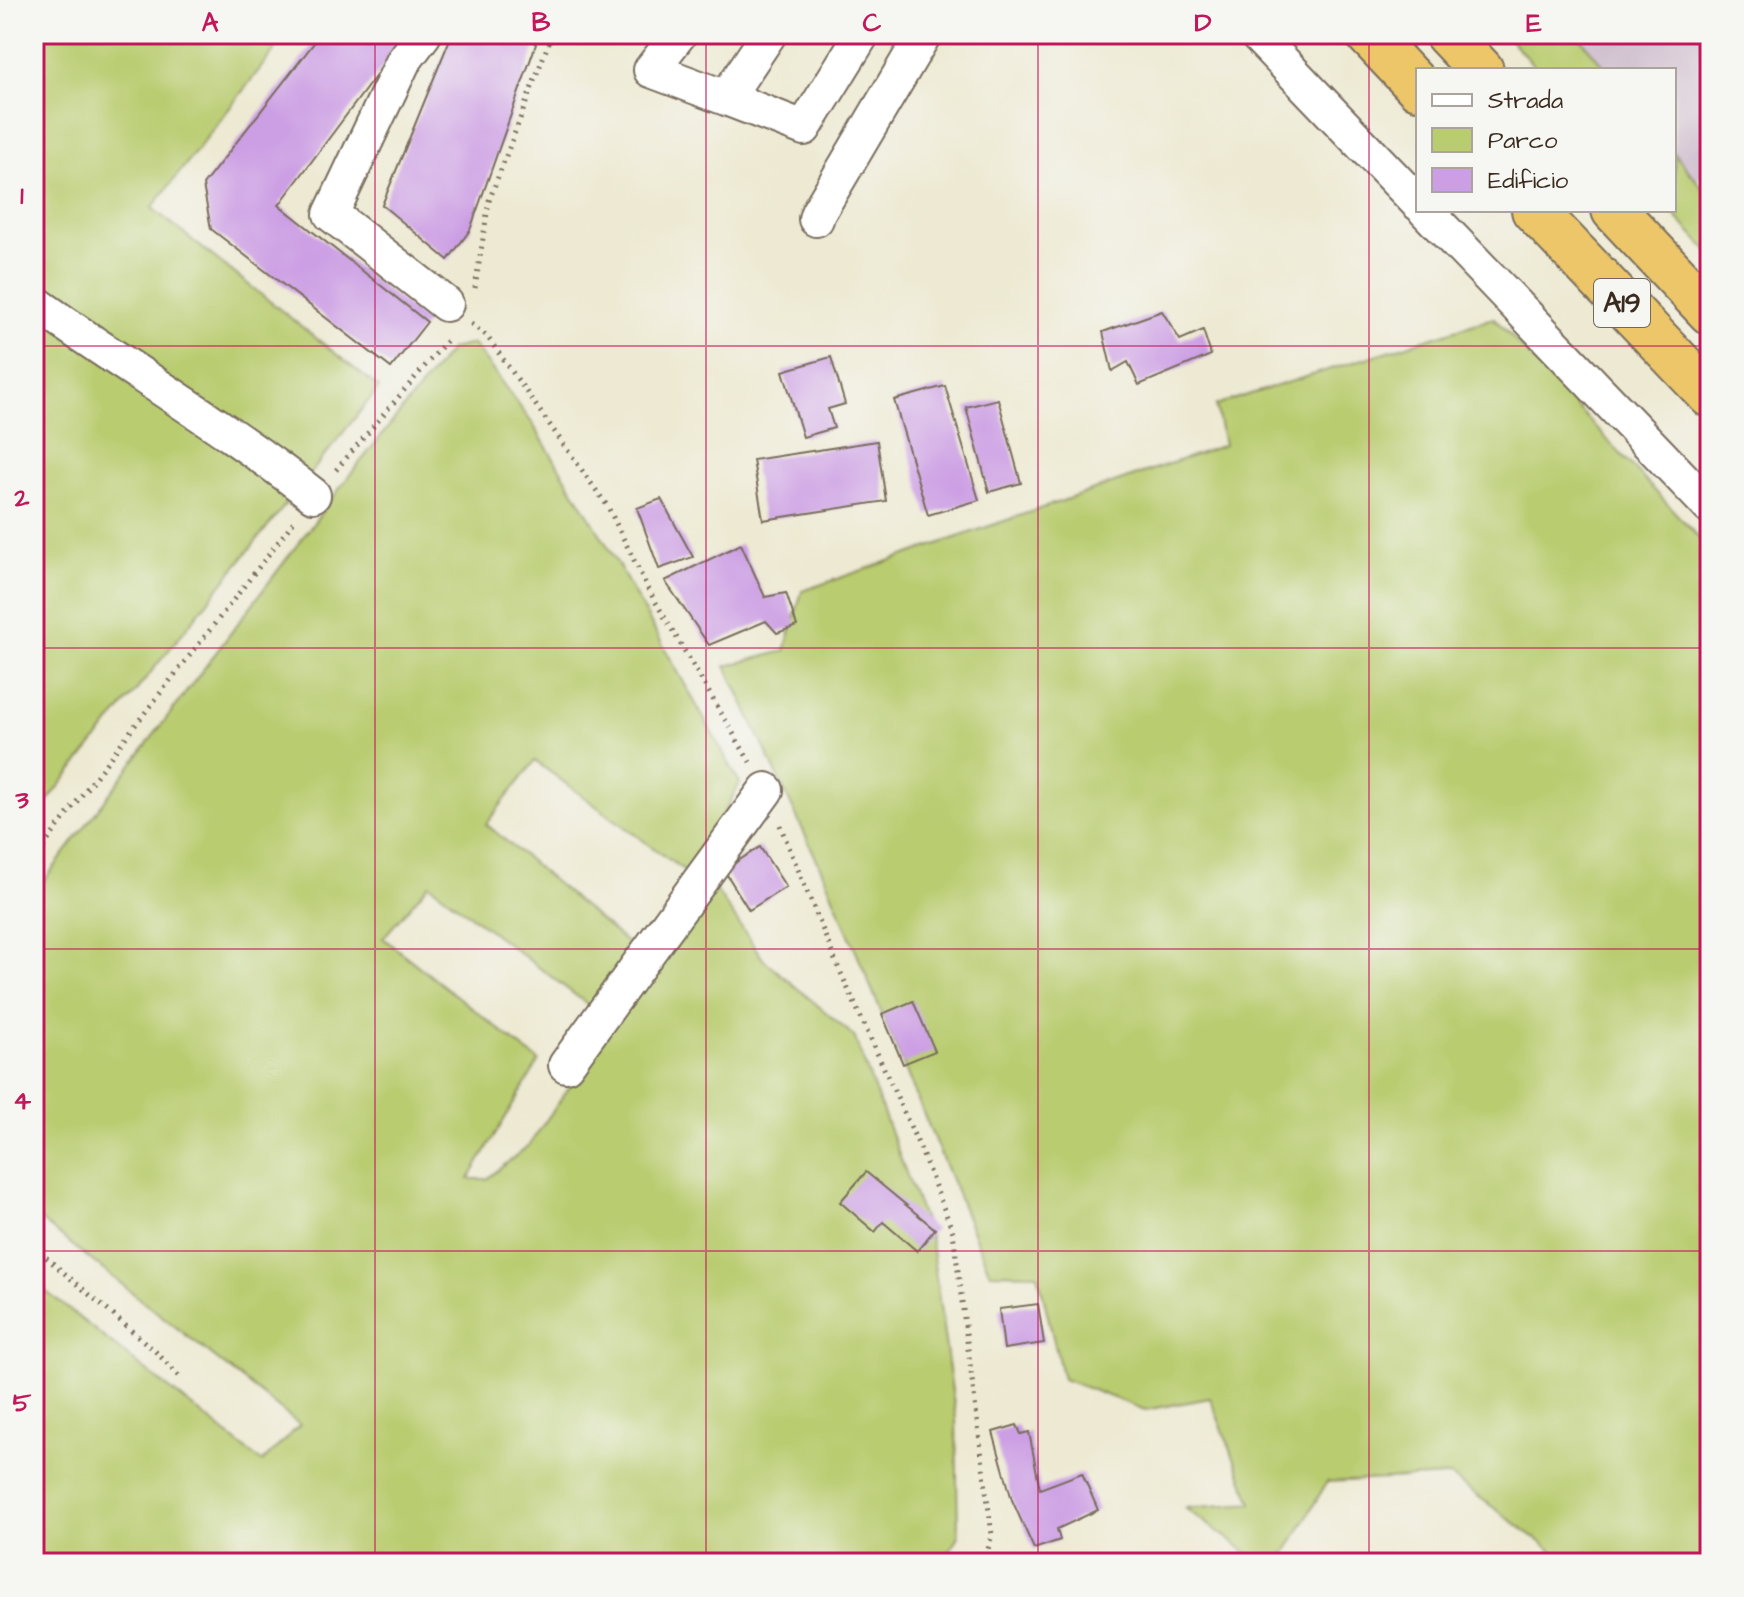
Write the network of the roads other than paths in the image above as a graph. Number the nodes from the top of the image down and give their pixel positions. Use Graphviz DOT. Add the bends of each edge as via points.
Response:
graph roads {
  1 [pos="424,34"];
  2 [pos="679,34"];
  3 [pos="769,34"];
  4 [pos="862,34"];
  5 [pos="924,34"];
  6 [pos="1256,34"];
  7 [pos="1368,34"];
  8 [pos="1447,34"];
  9 [pos="1479,68"];
  10 [pos="1416,85"];
  11 [pos="726,98"];
  12 [pos="1416,201"];
  13 [pos="1427,212"];
  14 [pos="1536,212"];
  15 [pos="1616,212"];
  16 [pos="816,219"];
  17 [pos="34,302"];
  18 [pos="463,309"];
  19 [pos="1710,312"];
  20 [pos="1710,395"];
  21 [pos="313,495"];
  22 [pos="1710,507"];
  23 [pos="766,790"];
  24 [pos="566,1065"];
  1 -- 18 [label="street" via="403,62 331,214"];
  2 -- 11 [label="street" via="651,70"];
  3 -- 11 [label="street"];
  4 -- 11 [label="street" via="804,128"];
  5 -- 16 [label="street"];
  6 -- 12 [label="street"];
  7 -- 10 [label="highway"];
  8 -- 9 [label="highway"];
  13 -- 22 [label="street"];
  14 -- 20 [label="highway, A19"];
  15 -- 19 [label="highway, A19"];
  17 -- 21 [label="street"];
  23 -- 24 [label="street"];
}
